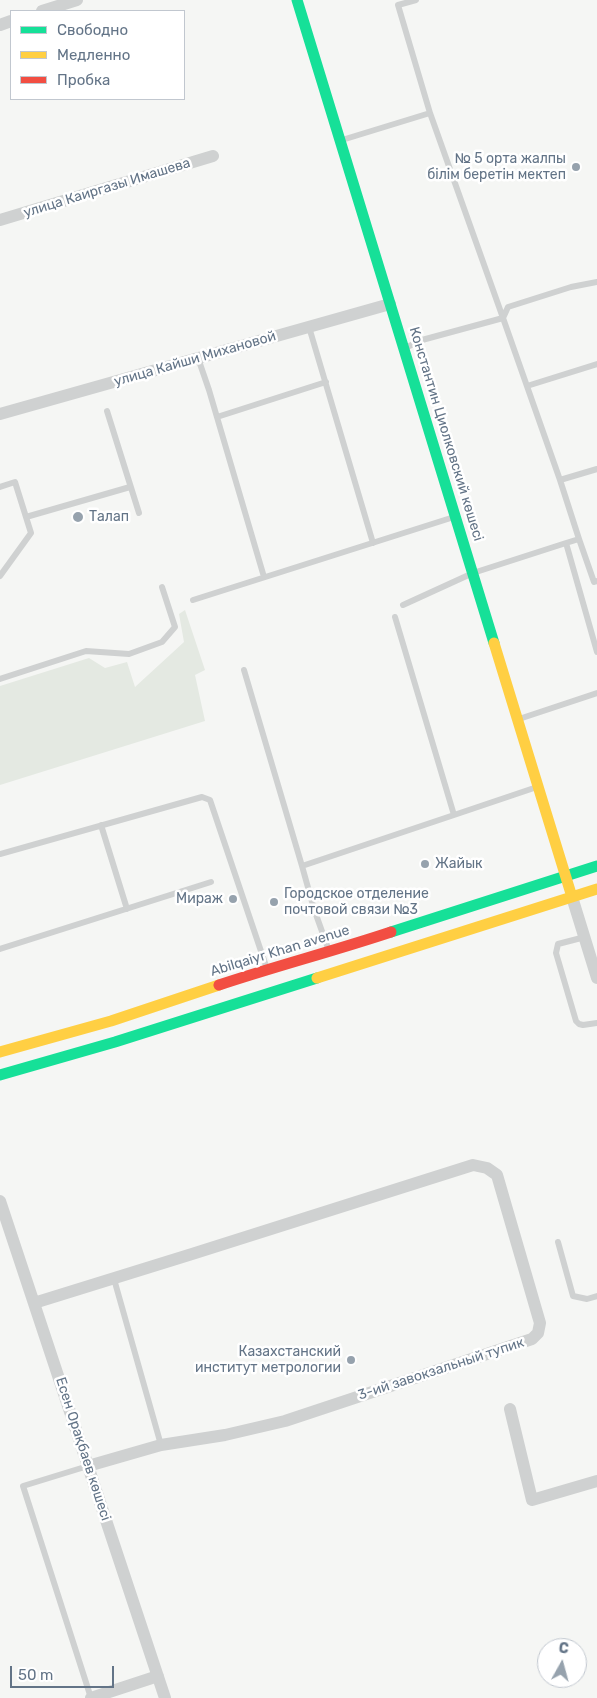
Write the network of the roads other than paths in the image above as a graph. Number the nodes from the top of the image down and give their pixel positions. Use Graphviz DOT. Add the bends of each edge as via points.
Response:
graph roads {
  1 [pos="76,0"];
  2 [pos="297,0"];
  3 [pos="416,0"];
  4 [pos="398,2"];
  5 [pos="45,10"];
  6 [pos="430,113"];
  7 [pos="340,140"];
  8 [pos="213,156"];
  9 [pos="0,220"];
  10 [pos="597,282"];
  11 [pos="390,304"];
  12 [pos="503,318"];
  13 [pos="310,326"];
  14 [pos="404,348"];
  15 [pos="198,358"];
  16 [pos="597,364"];
  17 [pos="326,382"];
  18 [pos="527,386"];
  19 [pos="107,411"];
  20 [pos="0,414"];
  21 [pos="217,417"];
  22 [pos="597,470"];
  23 [pos="560,480"];
  24 [pos="0,486"];
  25 [pos="130,487"];
  26 [pos="139,513"];
  27 [pos="456,516"];
  28 [pos="26,517"];
  29 [pos="579,539"];
  30 [pos="372,543"];
  31 [pos="566,543"];
  32 [pos="473,573"];
  33 [pos="0,576"];
  34 [pos="264,577"];
  35 [pos="597,581"];
  36 [pos="162,587"];
  37 [pos="193,600"];
  38 [pos="404,605"];
  39 [pos="395,617"];
  40 [pos="597,652"];
  41 [pos="244,670"];
  42 [pos="0,679"];
  43 [pos="597,694"];
  44 [pos="518,719"];
  45 [pos="539,787"];
  46 [pos="454,815"];
  47 [pos="102,825"];
  48 [pos="0,854"];
  49 [pos="302,866"];
  50 [pos="597,866"];
  51 [pos="566,876"];
  52 [pos="211,882"];
  53 [pos="597,889"];
  54 [pos="572,897"];
  55 [pos="127,909"];
  56 [pos="584,937"];
  57 [pos="0,949"];
  58 [pos="330,952"];
  59 [pos="267,969"];
  60 [pos="597,978"];
  61 [pos="597,1023"];
  62 [pos="0,1052"];
  63 [pos="0,1075"];
  64 [pos="0,1201"];
  65 [pos="558,1242"];
  66 [pos="114,1279"];
  67 [pos="597,1296"];
  68 [pos="34,1303"];
  69 [pos="510,1409"];
  70 [pos="161,1445"];
  71 [pos="88,1466"];
  72 [pos="597,1482"];
  73 [pos="158,1676"];
  74 [pos="91,1698"];
  75 [pos="165,1698"];
  1 -- 5 [label="street"];
  2 -- 7 [label="main road, Константин Циолковский көшесі"];
  3 -- 4 [label="lane"];
  4 -- 6 [label="lane"];
  6 -- 7 [label="lane"];
  6 -- 12 [label="lane"];
  7 -- 11 [label="main road, Константин Циолковский көшесі"];
  8 -- 9 [label="street, улица Каиргазы Имашева"];
  10 -- 12 [label="lane" via="508,307"];
  11 -- 13 [label="street, улица Кайши Михановой"];
  11 -- 14 [label="main road, Константин Циолковский көшесі"];
  12 -- 14 [label="lane"];
  12 -- 18 [label="lane"];
  13 -- 15 [label="street, улица Кайши Михановой"];
  13 -- 17 [label="lane"];
  14 -- 27 [label="main road, Константин Циолковский көшесі"];
  15 -- 20 [label="street, улица Кайши Михановой"];
  15 -- 21 [label="lane"];
  16 -- 18 [label="lane"];
  17 -- 21 [label="lane"];
  17 -- 30 [label="lane"];
  18 -- 23 [label="lane"];
  19 -- 25 [label="lane"];
  21 -- 34 [label="lane"];
  22 -- 23 [label="lane"];
  23 -- 29 [label="lane"];
  24 -- 28 [label="lane" via="15,482"];
  25 -- 26 [label="lane"];
  25 -- 28 [label="lane"];
  27 -- 30 [label="lane"];
  27 -- 32 [label="main road, Константин Циолковский көшесі"];
  28 -- 33 [label="lane" via="31,533"];
  29 -- 31 [label="lane"];
  29 -- 35 [label="lane" via="594,582"];
  30 -- 34 [label="lane"];
  31 -- 32 [label="lane"];
  31 -- 40 [label="lane"];
  32 -- 38 [label="lane"];
  32 -- 44 [label="main road, Константин Циолковский көшесі"];
  34 -- 37 [label="lane"];
  36 -- 42 [label="lane" via="175,627 162,642 129,654 86,651"];
  39 -- 46 [label="lane"];
  41 -- 49 [label="lane"];
  43 -- 44 [label="lane"];
  44 -- 45 [label="main road, Константин Циолковский көшесі"];
  45 -- 46 [label="lane"];
  45 -- 51 [label="main road, Константин Циолковский көшесі"];
  46 -- 49 [label="lane"];
  47 -- 48 [label="lane"];
  47 -- 55 [label="lane"];
  47 -- 59 [label="lane" via="202,797 210,800"];
  49 -- 58 [label="lane"];
  50 -- 51 [label="main road, Abilqaiyr Khan avenue"];
  51 -- 54 [label="main road, Константин Циолковский көшесі"];
  51 -- 58 [label="main road, Abilqaiyr Khan avenue"];
  52 -- 55 [label="lane"];
  53 -- 54 [label="main road"];
  54 -- 56 [label="street"];
  54 -- 63 [label="main road" via="115,1042"];
  55 -- 57 [label="lane"];
  56 -- 60 [label="street"];
  56 -- 61 [label="lane" via="558,944 556,952 576,1021 583,1025"];
  58 -- 59 [label="main road, Abilqaiyr Khan avenue"];
  59 -- 62 [label="main road, Abilqaiyr Khan avenue" via="111,1021"];
  64 -- 68 [label="street, Есен Орақбаев көшесі"];
  65 -- 67 [label="lane" via="573,1296 587,1299"];
  66 -- 68 [label="street, 3-ий завокзальный тупик"];
  66 -- 70 [label="lane"];
  66 -- 70 [label="street, 3-ий завокзальный тупик" via="473,1165 497,1174 516,1238 540,1323 532,1338 285,1421"];
  68 -- 71 [label="street, Есен Орақбаев көшесі"];
  69 -- 72 [label="street" via="532,1500"];
  70 -- 71 [label="street, 3-ий завокзальный тупик"];
  71 -- 73 [label="street, Есен Орақбаев көшесі"];
  71 -- 74 [label="lane" via="24,1486"];
  73 -- 74 [label="street"];
  73 -- 75 [label="street, Есен Орақбаев көшесі"];
}
